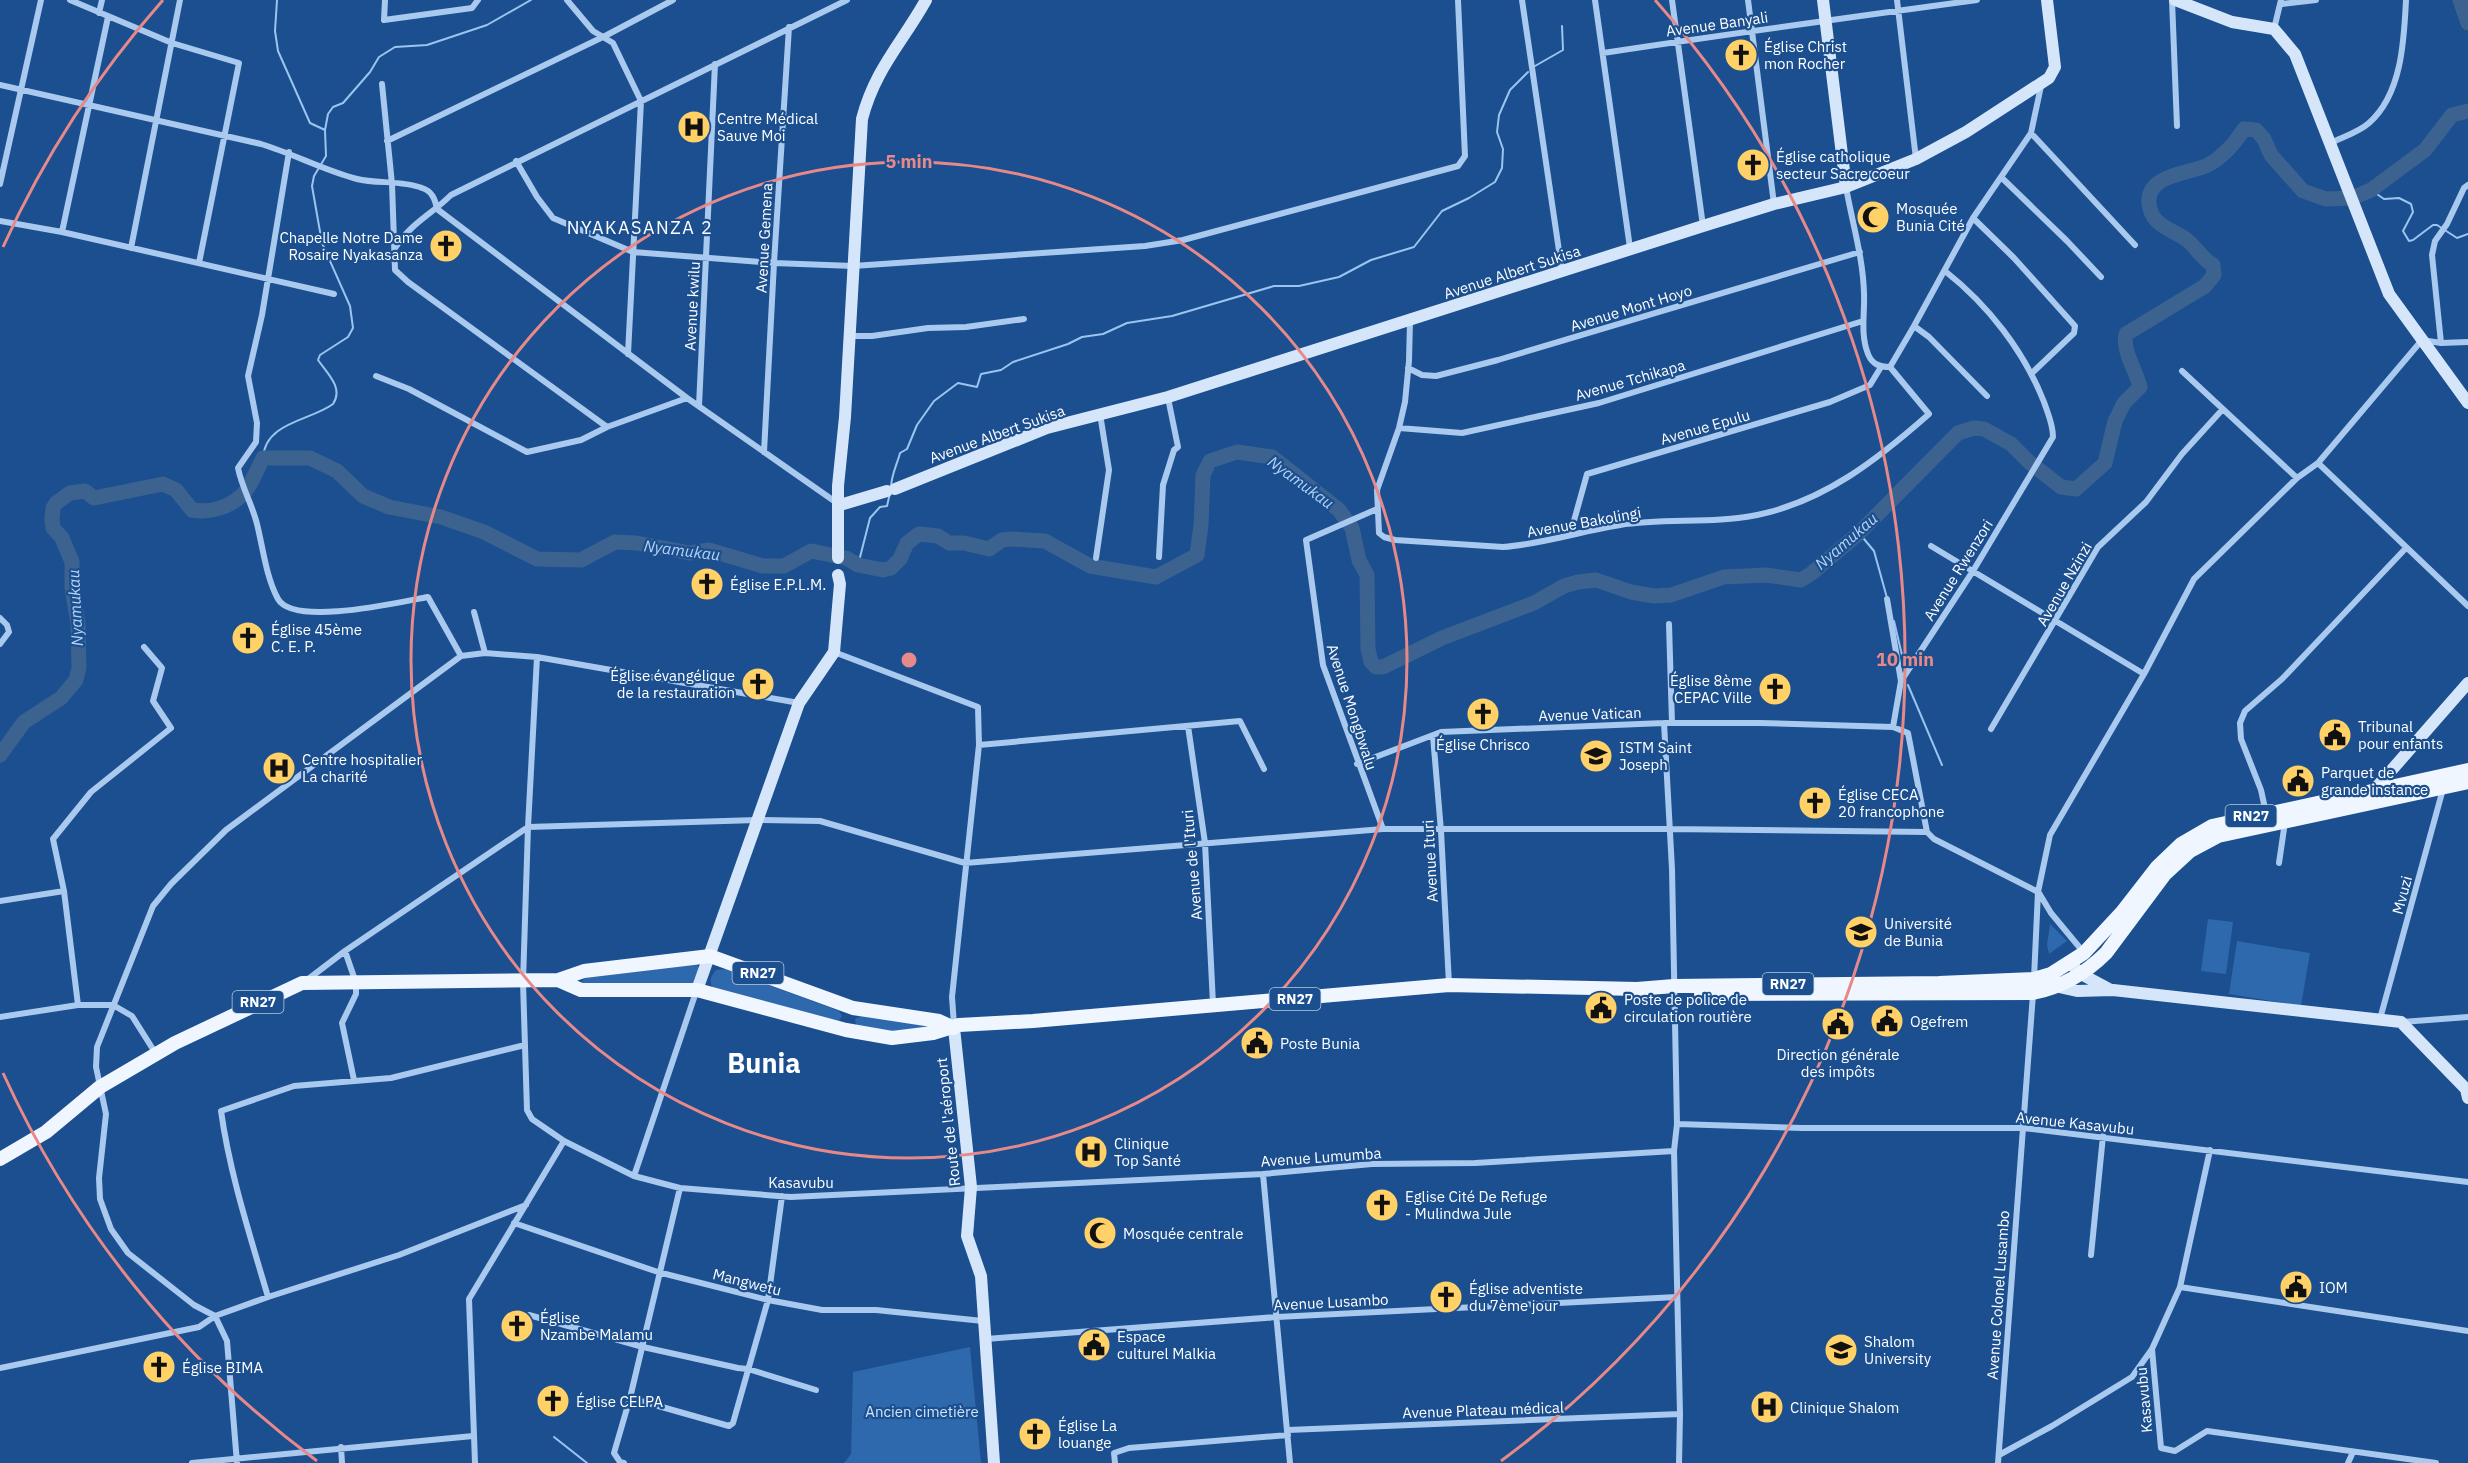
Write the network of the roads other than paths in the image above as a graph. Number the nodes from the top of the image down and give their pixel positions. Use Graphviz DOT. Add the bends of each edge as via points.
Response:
graph roads {
  1 [pos="41,0"];
  2 [pos="70,0"];
  3 [pos="102,0"];
  4 [pos="180,0"];
  5 [pos="385,0"];
  6 [pos="478,0"];
  7 [pos="567,0"];
  8 [pos="673,0"];
  9 [pos="847,0"];
  10 [pos="926,0"];
  11 [pos="1458,0"];
  12 [pos="1522,0"];
  13 [pos="1596,0"];
  14 [pos="1672,0"];
  15 [pos="1748,0"];
  16 [pos="1823,0"];
  17 [pos="1897,0"];
  18 [pos="1977,0"];
  19 [pos="2047,0"];
  20 [pos="2174,0"];
  21 [pos="2316,0"];
  22 [pos="2406,0"];
  23 [pos="2282,2"];
  24 [pos="1899,11"];
  25 [pos="99,13"];
  26 [pos="108,17"];
  27 [pos="1826,22"];
  28 [pos="789,27"];
  29 [pos="2274,28"];
  30 [pos="1753,29"];
  31 [pos="605,36"];
  32 [pos="1679,41"];
  33 [pos="172,43"];
  34 [pos="1602,53"];
  35 [pos="715,64"];
  36 [pos="382,84"];
  37 [pos="0,85"];
  38 [pos="2041,85"];
  39 [pos="21,90"];
  40 [pos="641,101"];
  41 [pos="90,105"];
  42 [pos="157,121"];
  43 [pos="2177,126"];
  44 [pos="2031,133"];
  45 [pos="226,136"];
  46 [pos="387,141"];
  47 [pos="2331,143"];
  48 [pos="289,152"];
  49 [pos="1916,159"];
  50 [pos="516,161"];
  51 [pos="2001,177"];
  52 [pos="0,184"];
  53 [pos="392,184"];
  54 [pos="2468,184"];
  55 [pos="1846,187"];
  56 [pos="1774,204"];
  57 [pos="437,209"];
  58 [pos="1973,218"];
  59 [pos="0,221"];
  60 [pos="1702,226"];
  61 [pos="62,232"];
  62 [pos="2135,245"];
  63 [pos="131,248"];
  64 [pos="395,248"];
  65 [pos="1630,248"];
  66 [pos="633,252"];
  67 [pos="1860,252"];
  68 [pos="706,259"];
  69 [pos="199,263"];
  70 [pos="774,263"];
  71 [pos="853,266"];
  72 [pos="1562,271"];
  73 [pos="1945,271"];
  74 [pos="2101,278"];
  75 [pos="267,280"];
  76 [pos="334,294"];
  77 [pos="1024,319"];
  78 [pos="1410,321"];
  79 [pos="1863,321"];
  80 [pos="1914,326"];
  81 [pos="849,336"];
  82 [pos="2422,340"];
  83 [pos="2468,342"];
  84 [pos="2441,344"];
  85 [pos="628,354"];
  86 [pos="1881,367"];
  87 [pos="1890,367"];
  88 [pos="1408,368"];
  89 [pos="2182,370"];
  90 [pos="2032,373"];
  91 [pos="376,376"];
  92 [pos="1987,396"];
  93 [pos="1168,397"];
  94 [pos="687,398"];
  95 [pos="2468,403"];
  96 [pos="699,406"];
  97 [pos="2222,410"];
  98 [pos="1100,414"];
  99 [pos="607,427"];
  100 [pos="1398,428"];
  101 [pos="764,452"];
  102 [pos="2318,463"];
  103 [pos="2296,478"];
  104 [pos="840,505"];
  105 [pos="1377,509"];
  106 [pos="1570,535"];
  107 [pos="1930,546"];
  108 [pos="2406,548"];
  109 [pos="839,552"];
  110 [pos="1159,557"];
  111 [pos="1096,558"];
  112 [pos="1973,572"];
  113 [pos="838,575"];
  114 [pos="1887,599"];
  115 [pos="2468,606"];
  116 [pos="474,612"];
  117 [pos="0,618"];
  118 [pos="2057,621"];
  119 [pos="1669,624"];
  120 [pos="0,644"];
  121 [pos="144,648"];
  122 [pos="485,652"];
  123 [pos="834,652"];
  124 [pos="461,656"];
  125 [pos="537,657"];
  126 [pos="2144,674"];
  127 [pos="1901,681"];
  128 [pos="2468,682"];
  129 [pos="799,703"];
  130 [pos="1664,723"];
  131 [pos="1672,723"];
  132 [pos="1188,726"];
  133 [pos="1893,727"];
  134 [pos="1991,729"];
  135 [pos="1433,736"];
  136 [pos="979,745"];
  137 [pos="1357,764"];
  138 [pos="1264,769"];
  139 [pos="2468,770"];
  140 [pos="2444,781"];
  141 [pos="2468,782"];
  142 [pos="2376,795"];
  143 [pos="2266,813"];
  144 [pos="757,820"];
  145 [pos="2285,820"];
  146 [pos="528,826"];
  147 [pos="1383,829"];
  148 [pos="1669,829"];
  149 [pos="1441,831"];
  150 [pos="1928,832"];
  151 [pos="1205,843"];
  152 [pos="965,862"];
  153 [pos="2279,863"];
  154 [pos="64,891"];
  155 [pos="2038,892"];
  156 [pos="0,901"];
  157 [pos="345,951"];
  158 [pos="2084,953"];
  159 [pos="710,956"];
  160 [pos="2070,963"];
  161 [pos="2095,964"];
  162 [pos="2051,974"];
  163 [pos="2081,974"];
  164 [pos="558,980"];
  165 [pos="523,982"];
  166 [pos="302,983"];
  167 [pos="356,983"];
  168 [pos="1449,985"];
  169 [pos="2034,986"];
  170 [pos="2058,987"];
  171 [pos="697,990"];
  172 [pos="1674,990"];
  173 [pos="2113,990"];
  174 [pos="1213,1004"];
  175 [pos="78,1005"];
  176 [pos="113,1005"];
  177 [pos="853,1008"];
  178 [pos="0,1017"];
  179 [pos="2468,1017"];
  180 [pos="2380,1020"];
  181 [pos="2401,1022"];
  182 [pos="954,1028"];
  183 [pos="846,1030"];
  184 [pos="525,1045"];
  185 [pos="156,1054"];
  186 [pos="354,1080"];
  187 [pos="100,1087"];
  188 [pos="2468,1098"];
  189 [pos="1677,1124"];
  190 [pos="2023,1128"];
  191 [pos="2103,1137"];
  192 [pos="564,1141"];
  193 [pos="2210,1150"];
  194 [pos="1674,1151"];
  195 [pos="0,1159"];
  196 [pos="1263,1173"];
  197 [pos="634,1176"];
  198 [pos="2468,1182"];
  199 [pos="971,1187"];
  200 [pos="680,1188"];
  201 [pos="782,1196"];
  202 [pos="526,1204"];
  203 [pos="514,1222"];
  204 [pos="2091,1256"];
  205 [pos="658,1272"];
  206 [pos="2180,1287"];
  207 [pos="268,1297"];
  208 [pos="1677,1297"];
  209 [pos="768,1300"];
  210 [pos="529,1315"];
  211 [pos="215,1316"];
  212 [pos="1277,1317"];
  213 [pos="983,1321"];
  214 [pos="2468,1331"];
  215 [pos="986,1340"];
  216 [pos="642,1347"];
  217 [pos="2152,1349"];
  218 [pos="0,1368"];
  219 [pos="748,1368"];
  220 [pos="816,1390"];
  221 [pos="630,1398"];
  222 [pos="1680,1414"];
  223 [pos="1288,1433"];
  224 [pos="473,1436"];
  225 [pos="341,1447"];
  226 [pos="2353,1452"];
  227 [pos="1999,1455"];
  228 [pos="237,1461"];
  229 [pos="192,1463"];
  230 [pos="342,1463"];
  231 [pos="475,1463"];
  232 [pos="624,1463"];
  233 [pos="993,1463"];
  234 [pos="1115,1463"];
  235 [pos="1290,1463"];
  236 [pos="1679,1463"];
  237 [pos="1998,1463"];
  238 [pos="2348,1463"];
  239 [pos="2436,1463"];
  1 -- 39 [label="street"];
  2 -- 25 [label="street"];
  3 -- 25 [label="street"];
  4 -- 33 [label="street"];
  5 -- 6 [label="street" via="384,20 472,8"];
  7 -- 31 [label="street" via="593,31"];
  8 -- 31 [label="street"];
  9 -- 28 [label="street"];
  10 -- 71 [label="street" via="868,96 862,119"];
  11 -- 71 [label="street" via="1464,156 1458,166 1194,237 1145,246"];
  12 -- 72 [label="street"];
  13 -- 34 [label="street"];
  14 -- 32 [label="street"];
  15 -- 30 [label="street"];
  16 -- 27 [label="street"];
  17 -- 24 [label="street"];
  18 -- 24 [label="street, Avenue Banyali"];
  19 -- 38 [label="street, Avenue Albert Sukisa" via="2055,67"];
  20 -- 29 [label="street" via="2232,22"];
  20 -- 43 [label="street"];
  21 -- 23 [label="street"];
  22 -- 47 [label="street" via="2404,47 2378,114"];
  23 -- 29 [label="street"];
  24 -- 27 [label="street, Avenue Banyali"];
  24 -- 49 [label="street"];
  25 -- 26 [label="street"];
  26 -- 33 [label="street"];
  26 -- 41 [label="street"];
  27 -- 30 [label="street, Avenue Banyali"];
  27 -- 55 [label="street"];
  28 -- 35 [label="street"];
  28 -- 70 [label="street, Avenue Gemena"];
  29 -- 47 [label="street" via="2295,54"];
  30 -- 32 [label="street, Avenue Banyali"];
  30 -- 56 [label="street"];
  31 -- 40 [label="street" via="613,43"];
  31 -- 46 [label="street"];
  32 -- 34 [label="street, Avenue Banyali"];
  32 -- 60 [label="street"];
  33 -- 42 [label="street"];
  33 -- 45 [label="street" via="239,63"];
  34 -- 65 [label="street"];
  35 -- 40 [label="street"];
  35 -- 68 [label="street, Avenue kwilu"];
  36 -- 46 [label="street"];
  37 -- 39 [label="street"];
  38 -- 44 [label="street"];
  38 -- 49 [label="street, Avenue Albert Sukisa"];
  39 -- 41 [label="street"];
  39 -- 52 [label="street"];
  40 -- 50 [label="street"];
  40 -- 66 [label="street"];
  41 -- 42 [label="street"];
  41 -- 61 [label="street"];
  42 -- 45 [label="street"];
  42 -- 63 [label="street"];
  44 -- 51 [label="street"];
  44 -- 62 [label="street"];
  45 -- 48 [label="street"];
  45 -- 69 [label="street"];
  46 -- 53 [label="street"];
  47 -- 82 [label="street" via="2389,294"];
  48 -- 53 [label="street" via="323,169"];
  48 -- 75 [label="street"];
  49 -- 55 [label="street, Avenue Albert Sukisa"];
  50 -- 57 [label="street" via="451,195"];
  50 -- 66 [label="street" via="553,218"];
  51 -- 58 [label="street"];
  51 -- 74 [label="street"];
  53 -- 57 [label="street" via="422,188 434,197"];
  53 -- 64 [label="street"];
  54 -- 84 [label="street" via="2435,241 2432,255"];
  55 -- 56 [label="street, Avenue Albert Sukisa"];
  55 -- 67 [label="street"];
  56 -- 60 [label="street, Avenue Albert Sukisa"];
  57 -- 64 [label="street" via="403,234"];
  57 -- 85 [label="street"];
  58 -- 73 [label="street"];
  58 -- 90 [label="street" via="2075,326 2074,333"];
  59 -- 61 [label="street"];
  60 -- 65 [label="street, Avenue Albert Sukisa"];
  61 -- 63 [label="street"];
  63 -- 69 [label="street"];
  64 -- 99 [label="street" via="395,270 408,282"];
  65 -- 72 [label="street, Avenue Albert Sukisa"];
  66 -- 68 [label="street"];
  66 -- 85 [label="street"];
  67 -- 79 [label="street"];
  67 -- 88 [label="street, Avenue Mont Hoyo" via="1478,366 1436,376"];
  68 -- 70 [label="street"];
  68 -- 96 [label="street, Avenue kwilu"];
  69 -- 75 [label="street"];
  70 -- 71 [label="street"];
  70 -- 101 [label="street, Avenue Gemena"];
  71 -- 81 [label="street"];
  72 -- 78 [label="street, Avenue Albert Sukisa"];
  73 -- 80 [label="street"];
  73 -- 90 [label="street, Avenue Rwenzori" via="1995,320"];
  75 -- 76 [label="street"];
  75 -- 124 [label="street" via="248,376 258,429 256,442 238,468 252,503 278,601 290,609 327,613 428,597"];
  77 -- 81 [label="street"];
  78 -- 88 [label="street"];
  78 -- 93 [label="street, Avenue Albert Sukisa"];
  79 -- 86 [label="street" via="1868,354"];
  79 -- 100 [label="street, Avenue Tchikapa" via="1599,404 1462,433"];
  80 -- 87 [label="street"];
  80 -- 92 [label="street"];
  81 -- 104 [label="street" via="838,486"];
  82 -- 84 [label="street"];
  82 -- 95 [label="street"];
  82 -- 102 [label="street, Avenue Colonel Lusambo"];
  83 -- 84 [label="street"];
  85 -- 94 [label="street"];
  86 -- 87 [label="street"];
  86 -- 106 [label="street, Avenue Epulu" via="1870,385 1830,402 1587,474"];
  87 -- 106 [label="street, Avenue Bakolingi" via="1929,414 1862,470 1816,496 1756,516 1622,525"];
  88 -- 100 [label="street"];
  89 -- 97 [label="street"];
  90 -- 112 [label="street, Avenue Rwenzori" via="2053,426 2053,437"];
  91 -- 99 [label="street" via="409,389 527,452 581,440"];
  93 -- 98 [label="street, Avenue Albert Sukisa"];
  93 -- 110 [label="street" via="1178,447 1163,485"];
  94 -- 96 [label="street"];
  94 -- 99 [label="street"];
  96 -- 101 [label="street"];
  97 -- 103 [label="street"];
  97 -- 118 [label="street, Avenue Nzinzi" via="2146,502 2103,540"];
  98 -- 104 [label="street, Avenue Albert Sukisa" via="1047,428 891,490"];
  98 -- 111 [label="street" via="1109,470"];
  100 -- 105 [label="street" via="1377,490"];
  101 -- 104 [label="street"];
  102 -- 103 [label="street, Avenue Colonel Lusambo"];
  102 -- 108 [label="street"];
  103 -- 126 [label="street, Avenue Colonel Lusambo" via="2194,579"];
  104 -- 109 [label="street"];
  105 -- 106 [label="street, Avenue Bakolingi" via="1379,533 1395,540 1503,547"];
  105 -- 137 [label="street, Avenue Mongbwalu" via="1306,540 1319,650"];
  107 -- 112 [label="street"];
  108 -- 115 [label="street"];
  108 -- 143 [label="street" via="2282,679 2245,711 2240,723 2241,739"];
  112 -- 118 [label="street"];
  112 -- 127 [label="street, Avenue Rwenzori"];
  113 -- 123 [label="street"];
  114 -- 127 [label="street"];
  116 -- 122 [label="street"];
  117 -- 120 [label="street" via="9,632"];
  118 -- 126 [label="street"];
  118 -- 134 [label="street, Avenue Nzinzi"];
  119 -- 131 [label="street"];
  121 -- 154 [label="street" via="162,668 153,701 171,728 91,792 53,839"];
  122 -- 124 [label="street"];
  122 -- 125 [label="street"];
  123 -- 129 [label="street"];
  123 -- 136 [label="street" via="978,707"];
  124 -- 176 [label="street" via="226,830 171,884 153,906"];
  125 -- 129 [label="street"];
  125 -- 146 [label="street, Kasavubu"];
  126 -- 155 [label="street, Avenue Colonel Lusambo" via="2050,835"];
  127 -- 133 [label="street"];
  128 -- 142 [label="street"];
  129 -- 144 [label="street"];
  130 -- 131 [label="street, Avenue Vatican"];
  130 -- 135 [label="street, Avenue Vatican" via="1440,732"];
  130 -- 148 [label="street"];
  131 -- 133 [label="street, Avenue Vatican"];
  132 -- 136 [label="street"];
  132 -- 138 [label="street" via="1240,721"];
  132 -- 151 [label="street, Avenue de l'Ituri"];
  133 -- 150 [label="street" via="1908,733"];
  135 -- 137 [label="street, Avenue Vatican"];
  135 -- 149 [label="street, Avenue Ituri"];
  136 -- 152 [label="street"];
  137 -- 147 [label="street, Avenue Mongbwalu"];
  139 -- 140 [label="main road, RN27"];
  140 -- 141 [label="main road, RN27"];
  140 -- 142 [label="main road, RN27"];
  140 -- 180 [label="street, Mvuzi"];
  142 -- 143 [label="main road, RN27"];
  142 -- 145 [label="main road, RN27"];
  143 -- 158 [label="main road, RN27" via="2212,826 2181,844"];
  144 -- 146 [label="street"];
  144 -- 152 [label="street" via="819,821"];
  144 -- 159 [label="street"];
  145 -- 153 [label="street"];
  145 -- 161 [label="main road, RN27" via="2218,836 2190,851 2165,874"];
  146 -- 157 [label="street"];
  146 -- 165 [label="street, Kasavubu"];
  147 -- 149 [label="street"];
  147 -- 151 [label="street"];
  148 -- 149 [label="street"];
  148 -- 150 [label="street"];
  148 -- 172 [label="street"];
  149 -- 168 [label="street, Avenue Ituri"];
  150 -- 155 [label="street"];
  151 -- 152 [label="street"];
  151 -- 174 [label="street, Avenue de l'Ituri"];
  152 -- 182 [label="street" via="952,997"];
  154 -- 156 [label="street"];
  154 -- 175 [label="street"];
  155 -- 158 [label="street"];
  155 -- 169 [label="street, Avenue Colonel Lusambo"];
  157 -- 166 [label="street"];
  157 -- 167 [label="street"];
  158 -- 160 [label="main road, RN27"];
  158 -- 161 [label="street"];
  159 -- 164 [label="main road, RN27" via="584,971"];
  159 -- 171 [label="street"];
  159 -- 177 [label="main road, RN27"];
  160 -- 162 [label="main road, RN27"];
  160 -- 163 [label="street"];
  161 -- 163 [label="main road, RN27"];
  162 -- 169 [label="main road, RN27"];
  162 -- 170 [label="street"];
  163 -- 170 [label="main road, RN27"];
  163 -- 173 [label="street"];
  164 -- 165 [label="main road, RN27"];
  164 -- 171 [label="main road, RN27" via="581,990"];
  165 -- 167 [label="main road, RN27"];
  165 -- 184 [label="street, Kasavubu"];
  166 -- 167 [label="main road, RN27"];
  166 -- 185 [label="main road, RN27"];
  167 -- 186 [label="street" via="356,994 342,1023"];
  168 -- 172 [label="main road, RN27"];
  168 -- 174 [label="main road, RN27"];
  169 -- 170 [label="main road, RN27"];
  169 -- 172 [label="main road, RN27"];
  169 -- 190 [label="street, Avenue Colonel Lusambo"];
  170 -- 173 [label="street"];
  171 -- 183 [label="main road, RN27"];
  171 -- 197 [label="street"];
  172 -- 189 [label="street"];
  173 -- 180 [label="street"];
  174 -- 182 [label="main road, RN27"];
  175 -- 176 [label="street"];
  175 -- 178 [label="street"];
  176 -- 185 [label="street" via="132,1016"];
  176 -- 187 [label="street" via="97,1047"];
  177 -- 182 [label="main road, RN27" via="939,1021"];
  177 -- 183 [label="main road"];
  179 -- 181 [label="street"];
  180 -- 181 [label="street"];
  181 -- 188 [label="street" via="2466,1089"];
  182 -- 183 [label="main road, RN27" via="892,1038"];
  182 -- 199 [label="street, Route de l'aéroport"];
  184 -- 186 [label="street" via="391,1078"];
  184 -- 192 [label="street, Kasavubu" via="527,1110 532,1119"];
  185 -- 187 [label="main road, RN27"];
  186 -- 207 [label="street" via="294,1086 221,1111 239,1200"];
  187 -- 195 [label="main road, RN27" via="46,1132"];
  187 -- 211 [label="street" via="106,1114 100,1199 111,1229 128,1252 194,1305"];
  189 -- 190 [label="street, Avenue Kasavubu"];
  189 -- 194 [label="street"];
  190 -- 191 [label="street, Avenue Kasavubu"];
  190 -- 227 [label="street, Avenue Colonel Lusambo"];
  191 -- 193 [label="street, Avenue Kasavubu"];
  191 -- 204 [label="street"];
  192 -- 197 [label="street, Kasavubu"];
  192 -- 202 [label="street"];
  193 -- 198 [label="street, Avenue Kasavubu"];
  193 -- 206 [label="street"];
  194 -- 196 [label="street, Avenue Lumumba" via="1475,1163 1372,1164"];
  194 -- 208 [label="street"];
  196 -- 199 [label="street, Avenue Lumumba"];
  196 -- 212 [label="street"];
  197 -- 200 [label="street, Kasavubu"];
  199 -- 201 [label="street, Kasavubu"];
  199 -- 213 [label="street, Route de l'aéroport" via="967,1236 981,1276"];
  200 -- 201 [label="street, Kasavubu"];
  200 -- 205 [label="street"];
  201 -- 209 [label="street"];
  202 -- 203 [label="street"];
  202 -- 207 [label="street" via="399,1256"];
  203 -- 205 [label="street, Mangwetu"];
  203 -- 224 [label="street" via="469,1299"];
  205 -- 209 [label="street, Mangwetu"];
  205 -- 216 [label="street"];
  206 -- 214 [label="street"];
  206 -- 217 [label="street"];
  207 -- 211 [label="street"];
  208 -- 212 [label="street, Avenue Lusambo"];
  208 -- 222 [label="street"];
  209 -- 213 [label="street, Mangwetu" via="822,1310 876,1310"];
  209 -- 219 [label="street"];
  210 -- 216 [label="street"];
  211 -- 218 [label="street" via="199,1327"];
  211 -- 228 [label="street" via="227,1341"];
  212 -- 215 [label="street, Avenue Lusambo"];
  212 -- 223 [label="street"];
  213 -- 215 [label="street, Route de l'aéroport"];
  215 -- 233 [label="street, Route de l'aéroport"];
  216 -- 219 [label="street"];
  216 -- 221 [label="street"];
  217 -- 226 [label="street, Kasavubu" via="2161,1448 2175,1451 2207,1431"];
  217 -- 227 [label="street" via="2132,1377"];
  219 -- 220 [label="street"];
  219 -- 221 [label="street" via="729,1426"];
  221 -- 232 [label="street" via="614,1454"];
  222 -- 223 [label="street, Avenue Plateau médical"];
  222 -- 236 [label="street"];
  223 -- 234 [label="street, Avenue Plateau médical" via="1129,1448 1114,1453"];
  223 -- 235 [label="street"];
  224 -- 225 [label="street"];
  224 -- 231 [label="street"];
  225 -- 228 [label="street"];
  225 -- 230 [label="street"];
  226 -- 238 [label="street"];
  226 -- 239 [label="street"];
  227 -- 237 [label="street, Avenue Colonel Lusambo"];
  228 -- 229 [label="street"];
}
